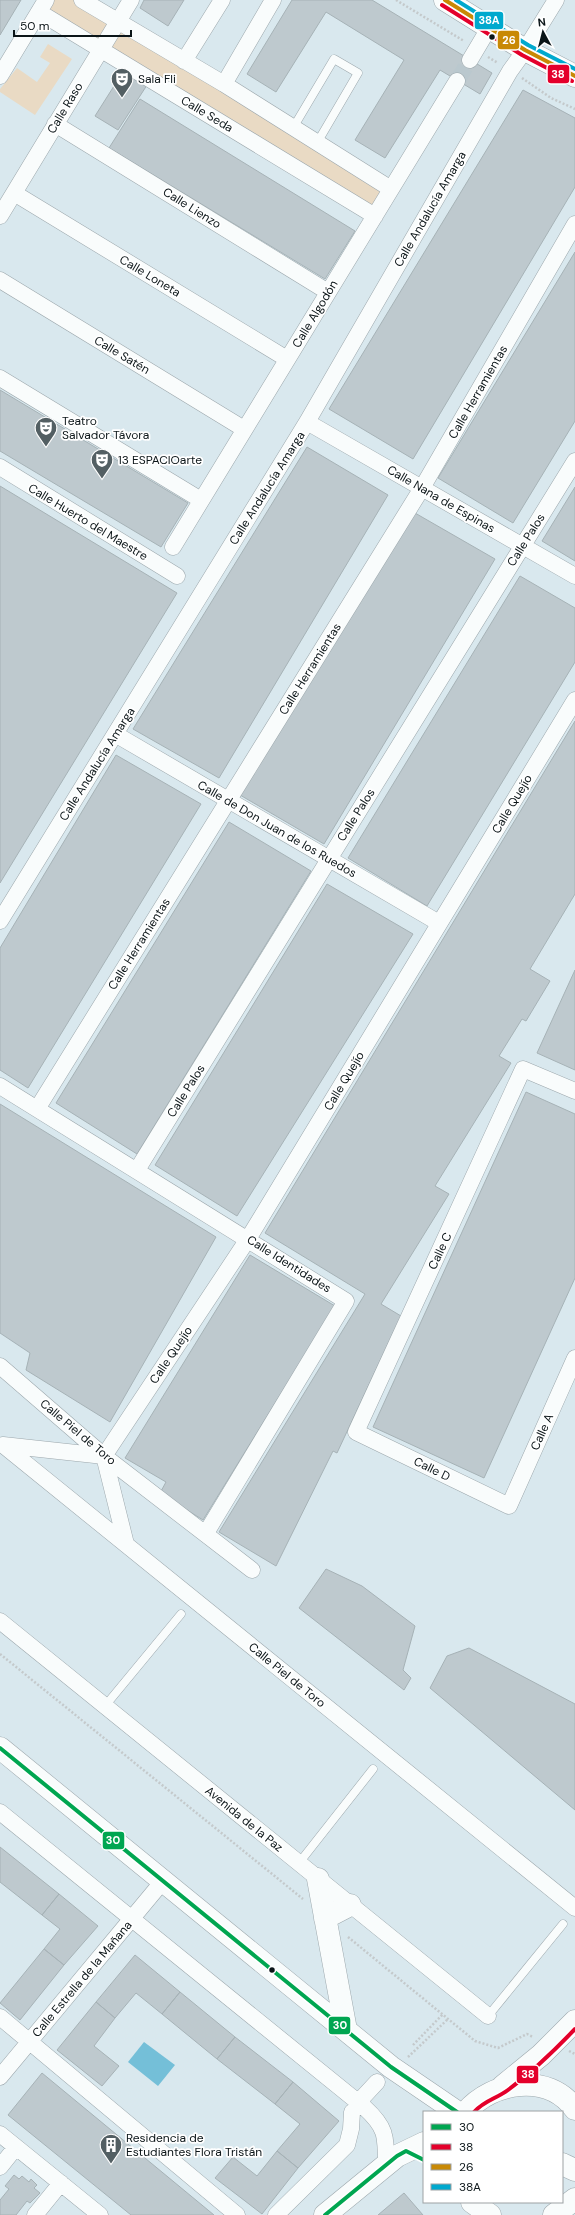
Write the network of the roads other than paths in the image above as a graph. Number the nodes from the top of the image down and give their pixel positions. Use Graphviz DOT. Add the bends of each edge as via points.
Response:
graph roads {
  1 [pos="82,0"];
  2 [pos="131,0"];
  3 [pos="222,0"];
  4 [pos="273,0"];
  5 [pos="445,0"];
  6 [pos="556,0"];
  7 [pos="43,6"];
  8 [pos="118,21"];
  9 [pos="489,28"];
  10 [pos="101,50"];
  11 [pos="525,50"];
  12 [pos="470,60"];
  13 [pos="184,61"];
  14 [pos="0,76"];
  15 [pos="575,76"];
  16 [pos="457,81"];
  17 [pos="224,84"];
  18 [pos="55,124"];
  19 [pos="293,128"];
  20 [pos="317,143"];
  21 [pos="391,189"];
  22 [pos="14,193"];
  23 [pos="0,216"];
  24 [pos="375,216"];
  25 [pos="575,224"];
  26 [pos="0,280"];
  27 [pos="328,292"];
  28 [pos="287,359"];
  29 [pos="0,378"];
  30 [pos="307,422"];
  31 [pos="244,429"];
  32 [pos="575,461"];
  33 [pos="0,467"];
  34 [pos="422,488"];
  35 [pos="201,500"];
  36 [pos="523,546"];
  37 [pos="173,547"];
  38 [pos="177,576"];
  39 [pos="575,576"];
  40 [pos="575,700"];
  41 [pos="115,734"];
  42 [pos="228,800"];
  43 [pos="329,859"];
  44 [pos="0,921"];
  45 [pos="439,923"];
  46 [pos="0,1086"];
  47 [pos="575,1091"];
  48 [pos="37,1109"];
  49 [pos="137,1170"];
  50 [pos="248,1239"];
  51 [pos="575,1358"];
  52 [pos="0,1366"];
  53 [pos="356,1432"];
  54 [pos="2,1444"];
  55 [pos="104,1456"];
  56 [pos="509,1506"];
  57 [pos="206,1533"];
  58 [pos="126,1544"];
  59 [pos="252,1570"];
  60 [pos="181,1614"];
  61 [pos="0,1621"];
  62 [pos="105,1706"];
  63 [pos="0,1748"];
  64 [pos="373,1770"];
  65 [pos="0,1812"];
  66 [pos="299,1863"];
  67 [pos="318,1879"];
  68 [pos="163,1881"];
  69 [pos="350,1905"];
  70 [pos="575,1908"];
  71 [pos="325,1918"];
  72 [pos="132,1919"];
  73 [pos="563,1924"];
  74 [pos="488,2016"];
  75 [pos="0,2017"];
  76 [pos="575,2021"];
  77 [pos="346,2030"];
  78 [pos="30,2042"];
  79 [pos="0,2077"];
  80 [pos="377,2082"];
  81 [pos="503,2086"];
  82 [pos="364,2096"];
  83 [pos="575,2109"];
  84 [pos="456,2111"];
  85 [pos="467,2111"];
  86 [pos="352,2112"];
  87 [pos="0,2134"];
  88 [pos="16,2147"];
  89 [pos="418,2151"];
  90 [pos="563,2164"];
  91 [pos="386,2165"];
  92 [pos="0,2167"];
  93 [pos="575,2170"];
  94 [pos="61,2183"];
  95 [pos="571,2199"];
  96 [pos="464,2203"];
  97 [pos="473,2203"];
  98 [pos="35,2215"];
  99 [pos="100,2215"];
  100 [pos="237,2215"];
  101 [pos="276,2215"];
  102 [pos="325,2215"];
  103 [pos="466,2215"];
  104 [pos="490,2215"];
  105 [pos="554,2215"];
  1 -- 8 [label="street"];
  2 -- 8 [label="street, Calle Raso"];
  3 -- 13 [label="street"];
  4 -- 17 [label="street"];
  5 -- 9 [label="main road"];
  6 -- 11 [label="street, Calle Andalucía Amarga"];
  7 -- 10 [label="street, Calle Seda"];
  7 -- 14 [label="street"];
  8 -- 10 [label="street, Calle Raso"];
  8 -- 13 [label="street"];
  9 -- 11 [label="main road"];
  9 -- 12 [label="street"];
  10 -- 18 [label="street, Calle Raso"];
  10 -- 24 [label="street, Calle Seda"];
  11 -- 15 [label="main road"];
  11 -- 30 [label="street, Calle Andalucía Amarga" via="506,77"];
  13 -- 17 [label="street"];
  16 -- 21 [label="street, Calle Algodón"];
  17 -- 19 [label="street"];
  18 -- 22 [label="street, Calle Raso"];
  18 -- 27 [label="street, Calle Lienzo"];
  19 -- 20 [label="street"];
  19 -- 20 [label="lane" via="334,59 358,73"];
  20 -- 21 [label="street"];
  21 -- 24 [label="street, Calle Algodón"];
  22 -- 23 [label="street, Calle Raso"];
  22 -- 28 [label="street, Calle Loneta"];
  24 -- 27 [label="street, Calle Algodón"];
  25 -- 34 [label="street, Calle Herramientas"];
  26 -- 31 [label="street, Calle Satén"];
  27 -- 28 [label="street, Calle Algodón"];
  28 -- 31 [label="street, Calle Algodón"];
  29 -- 35 [label="street"];
  30 -- 34 [label="street, Calle Nana de Espinas"];
  30 -- 41 [label="street, Calle Andalucía Amarga"];
  31 -- 35 [label="street, Calle Algodón"];
  32 -- 36 [label="street, Calle Palos"];
  33 -- 38 [label="street, Calle Huerto del Maestre"];
  34 -- 36 [label="street, Calle Nana de Espinas"];
  34 -- 42 [label="street, Calle Herramientas"];
  35 -- 37 [label="street, Calle Algodón"];
  36 -- 39 [label="street, Calle Nana de Espinas"];
  36 -- 43 [label="street, Calle Palos"];
  40 -- 45 [label="street, Calle Quejío"];
  41 -- 42 [label="street, Calle de Don Juan de los Ruedos"];
  41 -- 44 [label="street, Calle Andalucía Amarga"];
  42 -- 43 [label="street, Calle de Don Juan de los Ruedos"];
  42 -- 48 [label="street, Calle Herramientas"];
  43 -- 45 [label="street, Calle de Don Juan de los Ruedos"];
  43 -- 49 [label="street, Calle Palos"];
  45 -- 50 [label="street, Calle Quejío"];
  46 -- 48 [label="street, Calle Identidades"];
  47 -- 53 [label="street, Calle C" via="523,1069"];
  48 -- 49 [label="street, Calle Identidades"];
  49 -- 50 [label="street, Calle Identidades"];
  50 -- 55 [label="street, Calle Quejío"];
  50 -- 57 [label="street, Calle Identidades" via="346,1301"];
  51 -- 56 [label="street, Calle A"];
  52 -- 55 [label="street, Calle Piel de Toro"];
  53 -- 56 [label="street, Calle D"];
  54 -- 55 [label="street"];
  54 -- 58 [label="street, Calle Piel de Toro"];
  55 -- 57 [label="street, Calle Piel de Toro"];
  55 -- 58 [label="street"];
  57 -- 59 [label="street, Calle Piel de Toro"];
  58 -- 70 [label="street, Calle Piel de Toro"];
  60 -- 62 [label="lane"];
  61 -- 62 [label="street, Avenida de la Paz"];
  62 -- 66 [label="street, Avenida de la Paz"];
  63 -- 68 [label="main road"];
  64 -- 66 [label="lane"];
  65 -- 72 [label="street"];
  66 -- 67 [label="street, Avenida de la Paz"];
  67 -- 69 [label="street, Avenida de la Paz"];
  67 -- 71 [label="main road"];
  68 -- 72 [label="street, Calle Estrella de la Mañana"];
  68 -- 77 [label="main road"];
  69 -- 71 [label="main road"];
  69 -- 74 [label="street, Avenida de la Paz"];
  71 -- 77 [label="main road"];
  72 -- 78 [label="street, Calle Estrella de la Mañana"];
  72 -- 91 [label="street" via="380,2121 386,2144"];
  73 -- 74 [label="lane"];
  75 -- 78 [label="street"];
  76 -- 81 [label="main road"];
  77 -- 84 [label="main road" via="391,2067"];
  78 -- 79 [label="street, Calle Estrella de la Mañana"];
  78 -- 100 [label="street"];
  80 -- 82 [label="street"];
  81 -- 83 [label="main road" via="528,2084 543,2088 565,2099"];
  81 -- 85 [label="main road" via="487,2093"];
  86 -- 101 [label="street" via="352,2129 347,2145"];
  87 -- 88 [label="street"];
  88 -- 92 [label="street"];
  88 -- 94 [label="street"];
  89 -- 91 [label="main road"];
  90 -- 93 [label="main road"];
  91 -- 102 [label="main road"];
  94 -- 98 [label="street"];
  94 -- 99 [label="street"];
  95 -- 105 [label="main road"];
  96 -- 103 [label="main road"];
  97 -- 104 [label="main road"];
}
